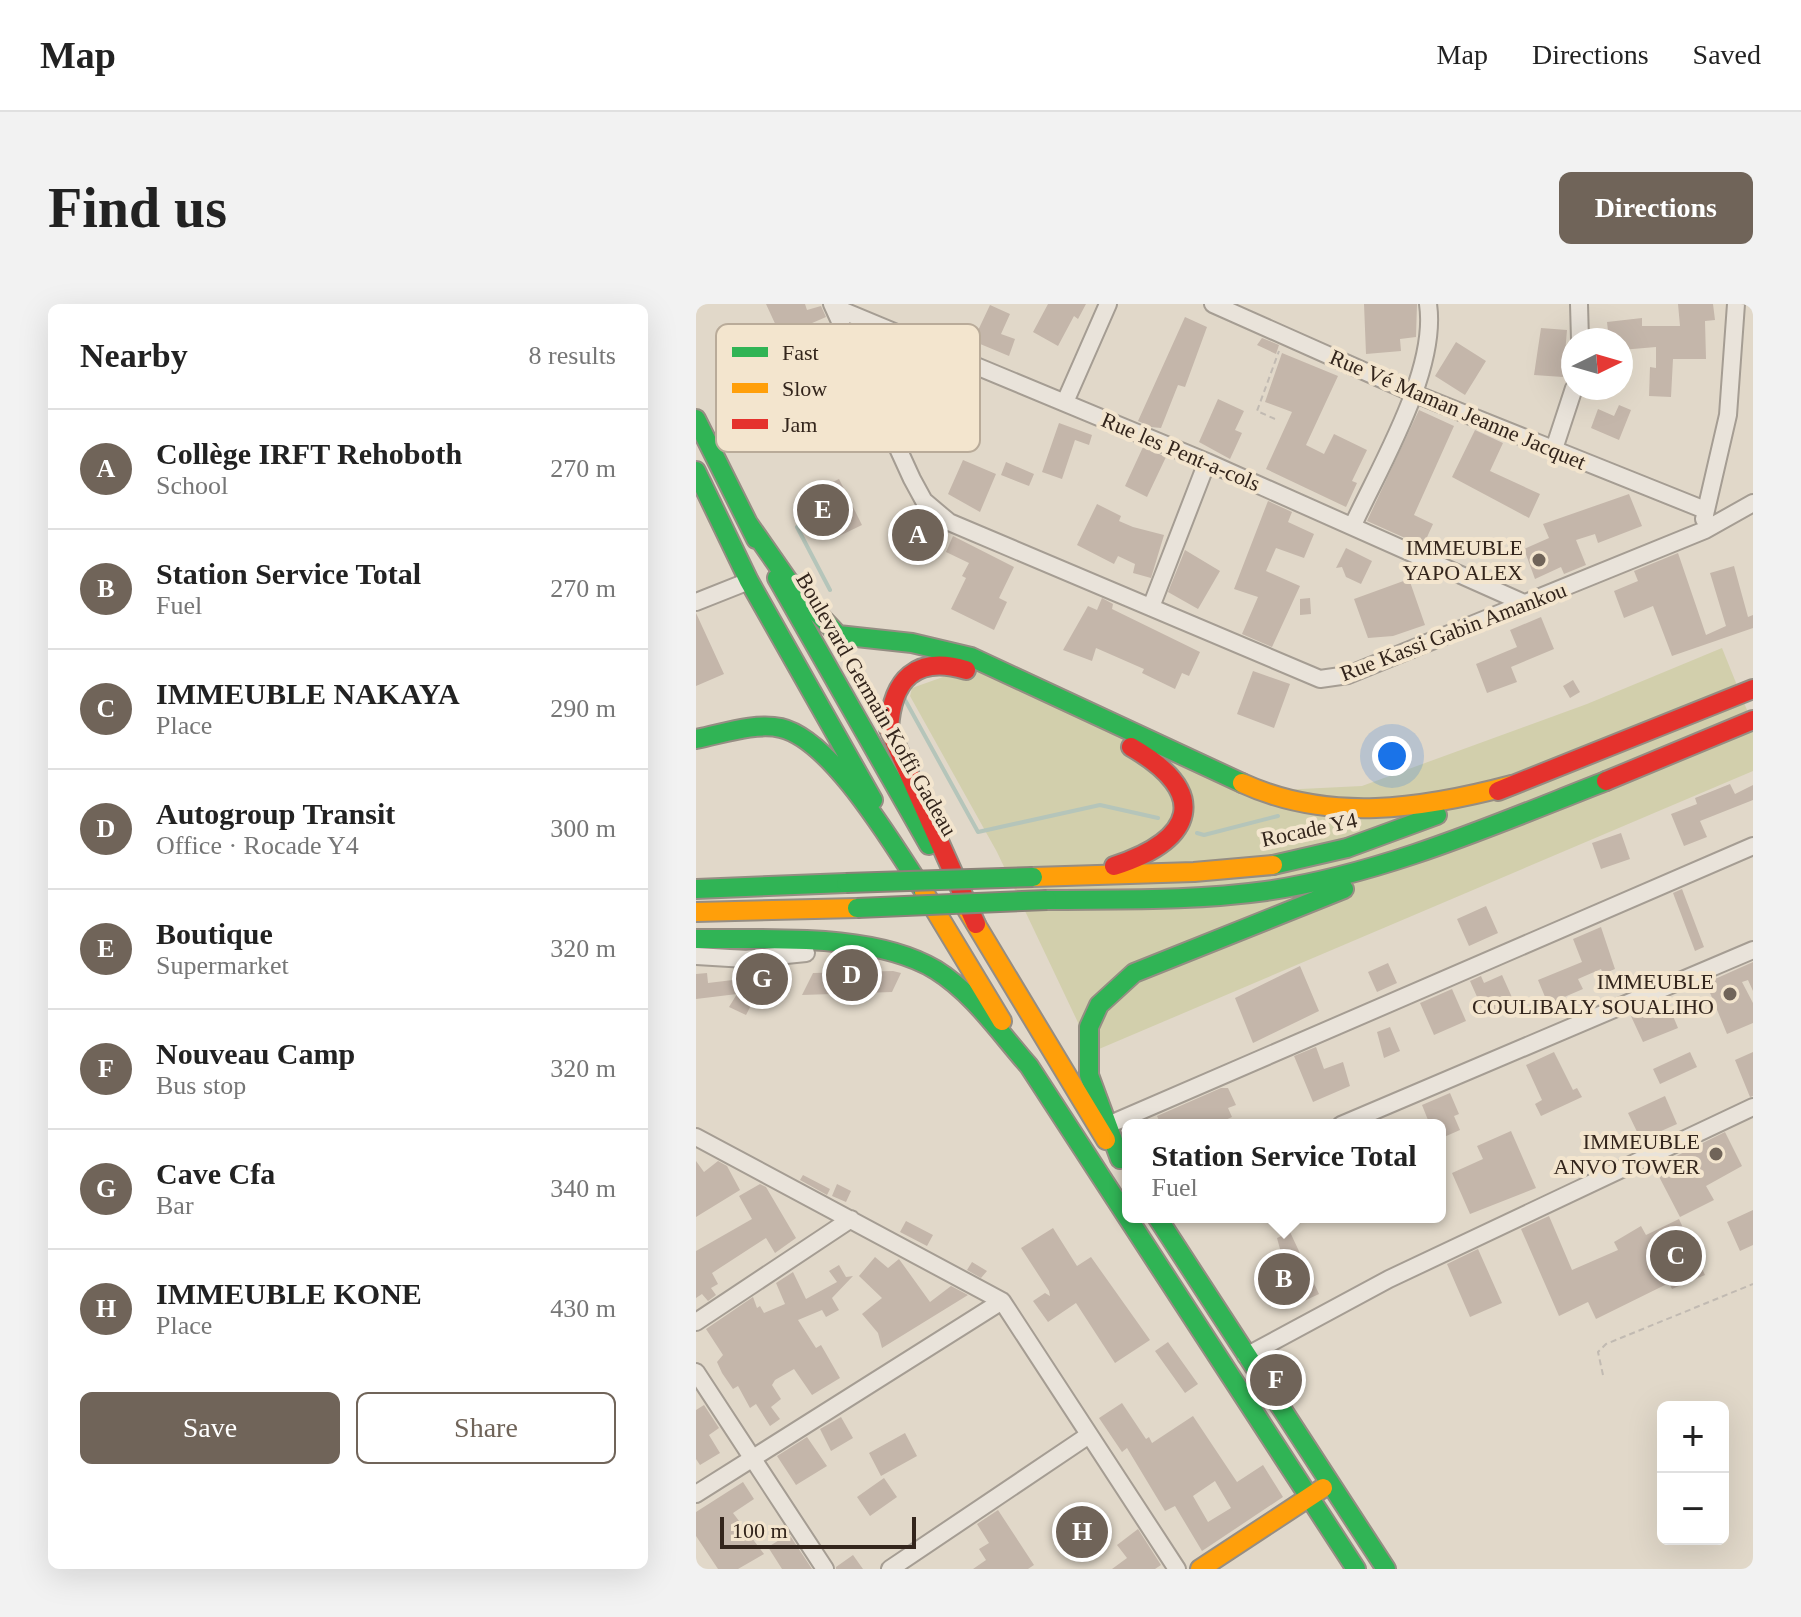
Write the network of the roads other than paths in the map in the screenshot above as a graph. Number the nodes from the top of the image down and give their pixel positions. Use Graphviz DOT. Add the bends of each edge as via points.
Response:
graph roads {
  1 [pos="1108,304"];
  2 [pos="1213,304"];
  3 [pos="1428,304"];
  4 [pos="1579,304"];
  5 [pos="1736,304"];
  6 [pos="833,306"];
  7 [pos="876,324"];
  8 [pos="1580,328"];
  9 [pos="980,367"];
  10 [pos="1413,393"];
  11 [pos="1570,400"];
  12 [pos="1065,402"];
  13 [pos="696,419"];
  14 [pos="1554,449"];
  15 [pos="900,452"];
  16 [pos="1207,462"];
  17 [pos="696,471"];
  18 [pos="1753,503"];
  19 [pos="1705,510"];
  20 [pos="748,523"];
  21 [pos="1353,525"];
  22 [pos="1705,530"];
  23 [pos="749,581"];
  24 [pos="696,602"];
  25 [pos="1524,603"];
  26 [pos="1151,607"];
  27 [pos="1753,689"];
  28 [pos="1753,720"];
  29 [pos="696,739"];
  30 [pos="1512,785"];
  31 [pos="1460,837"];
  32 [pos="1753,846"];
  33 [pos="1071,876"];
  34 [pos="696,889"];
  35 [pos="925,893"];
  36 [pos="696,912"];
  37 [pos="976,924"];
  38 [pos="696,939"];
  39 [pos="857,948"];
  40 [pos="1753,950"];
  41 [pos="696,956"];
  42 [pos="1029,1066"];
  43 [pos="1753,1107"];
  44 [pos="1355,1119"];
  45 [pos="1103,1127"];
  46 [pos="696,1137"];
  47 [pos="1122,1162"];
  48 [pos="1122,1208"];
  49 [pos="851,1219"];
  50 [pos="1132,1223"];
  51 [pos="1161,1223"];
  52 [pos="1002,1301"];
  53 [pos="696,1322"];
  54 [pos="1246,1356"];
  55 [pos="696,1372"];
  56 [pos="1089,1435"];
  57 [pos="752,1457"];
  58 [pos="1330,1483"];
  59 [pos="696,1494"];
  60 [pos="1310,1496"];
  61 [pos="825,1569"];
  62 [pos="890,1569"];
  63 [pos="1177,1569"];
  64 [pos="1200,1569"];
  65 [pos="1356,1569"];
  66 [pos="1386,1569"];
  1 -- 12 [label="street"];
  2 -- 10 [label="street, Rue Vé Maman Jeanne Jacquet"];
  3 -- 10 [label="street" via="1427,340"];
  4 -- 8 [label="street"];
  5 -- 19 [label="street" via="1728,415"];
  6 -- 7 [label="street, Rue les Pent-a-cols"];
  9 -- 12 [label="street, Rue les Pent-a-cols"];
  10 -- 14 [label="street, Rue Vé Maman Jeanne Jacquet"];
  10 -- 21 [label="street"];
  11 -- 14 [label="street"];
  12 -- 16 [label="street, Rue les Pent-a-cols"];
  13 -- 20 [label="main road, Boulevard Germain Koffi Gadeau"];
  14 -- 19 [label="street, Rue Vé Maman Jeanne Jacquet"];
  15 -- 26 [label="street, Rue Kassi Gabin Amankou" via="934,511 949,522"];
  16 -- 21 [label="street, Rue les Pent-a-cols"];
  16 -- 26 [label="street"];
  17 -- 23 [label="main road"];
  18 -- 22 [label="street, Rue Kassi Gabin Amankou"];
  19 -- 22 [label="street"];
  20 -- 30 [label="main road" via="792,586 838,635 912,643 971,657 1270,796 1316,808 1397,810"];
  20 -- 37 [label="main road, Boulevard Germain Koffi Gadeau" via="814,648"];
  21 -- 25 [label="street, Rue les Pent-a-cols"];
  22 -- 25 [label="street, Rue Kassi Gabin Amankou"];
  23 -- 24 [label="street"];
  23 -- 35 [label="main road"];
  25 -- 26 [label="street, Rue Kassi Gabin Amankou" via="1348,675 1320,679"];
  27 -- 30 [label="main road, Rocade Y4"];
  28 -- 31 [label="main road" via="1661,762"];
  29 -- 35 [label="main road" via="781,728 809,740 836,767"];
  30 -- 33 [label="main road, Rocade Y4" via="1390,834 1290,862"];
  31 -- 36 [label="main road, bridge" via="1345,875 1232,895"];
  31 -- 45 [label="main road" via="1331,895 1161,961 1118,984 1099,1005 1089,1027 1089,1075"];
  32 -- 45 [label="street"];
  33 -- 34 [label="main road, Rocade Y4, bridge"];
  33 -- 37 [label="main road" via="1145,856 1167,842 1180,825 1182,808 1180,790 1169,771 1150,756 960,667 934,664 910,673 889,705 889,729"];
  35 -- 42 [label="main road"];
  37 -- 45 [label="main road"];
  38 -- 39 [label="main road"];
  39 -- 41 [label="street" via="746,959"];
  39 -- 42 [label="main road" via="934,968"];
  40 -- 44 [label="street"];
  42 -- 48 [label="main road"];
  43 -- 54 [label="street" via="1389,1279"];
  45 -- 47 [label="main road"];
  46 -- 49 [label="street"];
  49 -- 52 [label="street"];
  49 -- 53 [label="street"];
  50 -- 60 [label="main road"];
  51 -- 54 [label="main road"];
  52 -- 56 [label="street"];
  52 -- 57 [label="street"];
  54 -- 58 [label="main road"];
  55 -- 57 [label="street"];
  56 -- 62 [label="street"];
  56 -- 63 [label="street"];
  57 -- 59 [label="street"];
  57 -- 61 [label="street"];
  58 -- 60 [label="main road"];
  58 -- 66 [label="main road"];
  60 -- 64 [label="main road"];
  60 -- 65 [label="main road"];
}
